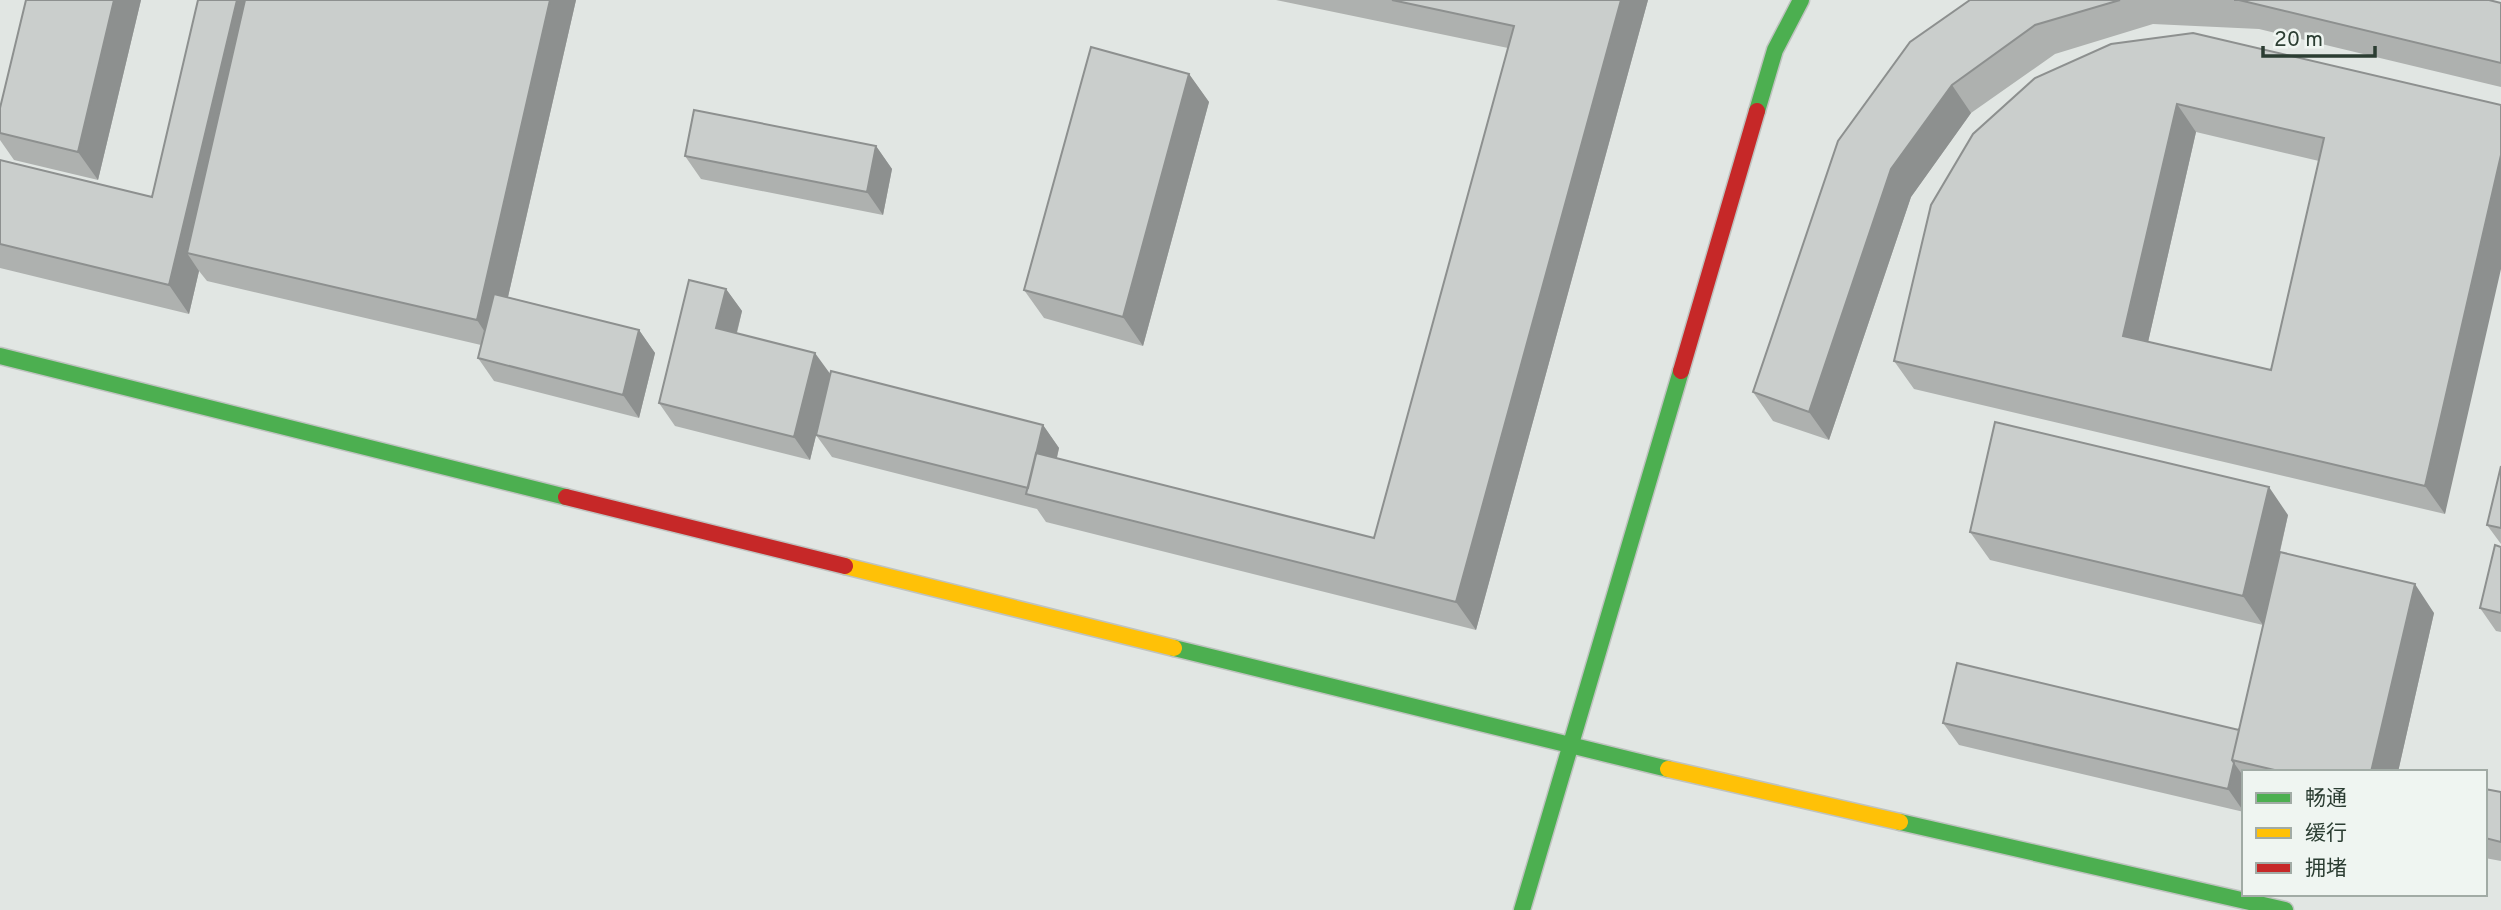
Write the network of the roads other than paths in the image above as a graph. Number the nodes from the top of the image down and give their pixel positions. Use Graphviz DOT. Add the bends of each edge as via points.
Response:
graph roads {
  1 [pos="1801,0"];
  2 [pos="0,356"];
  3 [pos="1570,747"];
  4 [pos="1522,910"];
  5 [pos="2284,910"];
  1 -- 3 [label="main road" via="1775,50"];
  2 -- 3 [label="main road"];
  3 -- 4 [label="main road"];
  3 -- 5 [label="main road"];
}
